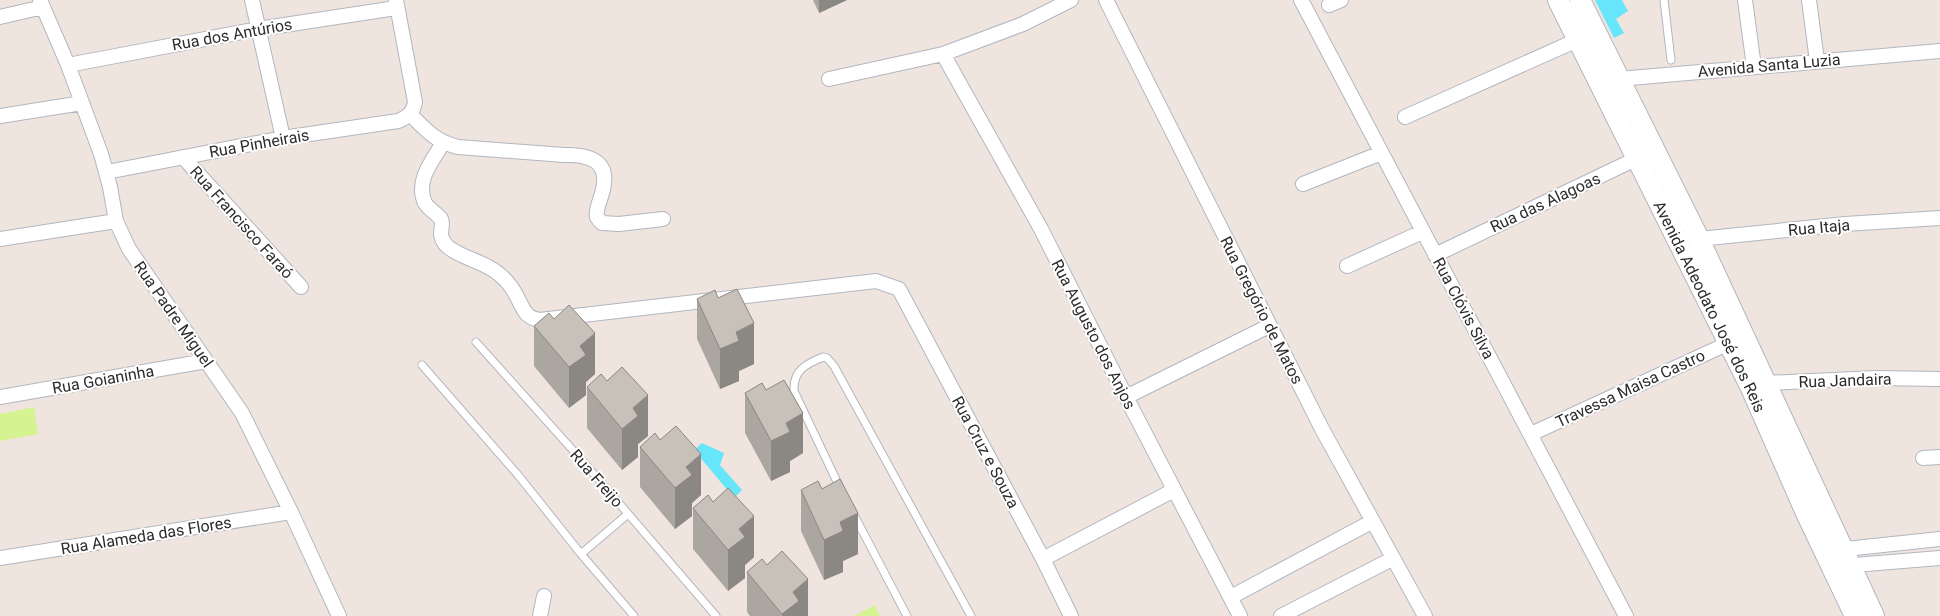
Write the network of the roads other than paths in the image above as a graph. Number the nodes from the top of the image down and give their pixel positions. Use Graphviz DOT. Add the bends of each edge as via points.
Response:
graph roads {
  1 [pos="252,0"];
  2 [pos="1071,0"];
  3 [pos="1106,0"];
  4 [pos="1301,0"];
  5 [pos="1558,0"];
  6 [pos="1580,0"];
  7 [pos="1664,0"];
  8 [pos="1745,0"];
  9 [pos="1809,0"];
  10 [pos="41,4"];
  11 [pos="396,4"];
  12 [pos="0,17"];
  13 [pos="258,29"];
  14 [pos="1596,32"];
  15 [pos="1578,40"];
  16 [pos="1940,52"];
  17 [pos="943,54"];
  18 [pos="1671,60"];
  19 [pos="1817,61"];
  20 [pos="68,65"];
  21 [pos="1754,67"];
  22 [pos="829,79"];
  23 [pos="1620,79"];
  24 [pos="1600,85"];
  25 [pos="82,103"];
  26 [pos="410,114"];
  27 [pos="0,116"];
  28 [pos="1405,116"];
  29 [pos="283,138"];
  30 [pos="443,143"];
  31 [pos="1655,150"];
  32 [pos="1381,153"];
  33 [pos="183,157"];
  34 [pos="1636,159"];
  35 [pos="107,172"];
  36 [pos="1303,184"];
  37 [pos="1940,218"];
  38 [pos="663,219"];
  39 [pos="116,221"];
  40 [pos="1422,232"];
  41 [pos="0,239"];
  42 [pos="1699,239"];
  43 [pos="1435,255"];
  44 [pos="1346,266"];
  45 [pos="301,287"];
  46 [pos="1269,326"];
  47 [pos="476,342"];
  48 [pos="1729,343"];
  49 [pos="206,361"];
  50 [pos="422,365"];
  51 [pos="1940,379"];
  52 [pos="1758,385"];
  53 [pos="0,397"];
  54 [pos="1126,397"];
  55 [pos="1531,434"];
  56 [pos="1940,457"];
  57 [pos="1923,458"];
  58 [pos="1174,490"];
  59 [pos="843,493"];
  60 [pos="851,510"];
  61 [pos="291,512"];
  62 [pos="628,514"];
  63 [pos="1373,521"];
  64 [pos="1940,539"];
  65 [pos="581,554"];
  66 [pos="0,558"];
  67 [pos="1392,558"];
  68 [pos="1837,558"];
  69 [pos="1940,558"];
  70 [pos="1043,559"];
  71 [pos="544,596"];
  72 [pos="1230,597"];
  73 [pos="339,616"];
  74 [pos="540,616"];
  75 [pos="634,616"];
  76 [pos="716,616"];
  77 [pos="907,616"];
  78 [pos="971,616"];
  79 [pos="1071,616"];
  80 [pos="1240,616"];
  81 [pos="1281,616"];
  82 [pos="1424,616"];
  83 [pos="1626,616"];
  84 [pos="1855,616"];
  85 [pos="1874,616"];
  1 -- 13 [label="street"];
  2 -- 17 [label="street" via="1023,24"];
  3 -- 46 [label="street, Rua Gregório de Matos"];
  4 -- 32 [label="street, Rua Clóvis Silva"];
  5 -- 15 [label="main road, Avenida Adeodato José dos Reis"];
  6 -- 14 [label="main road, Avenida Adeodato José dos Reis"];
  7 -- 18 [label="lane"];
  8 -- 21 [label="street"];
  9 -- 19 [label="street"];
  10 -- 12 [label="street"];
  10 -- 20 [label="street, Rua Padre Miguel"];
  11 -- 13 [label="street, Rua dos Antúrios"];
  11 -- 26 [label="street" via="415,102"];
  13 -- 20 [label="street, Rua dos Antúrios"];
  13 -- 29 [label="street"];
  14 -- 15 [label="street"];
  14 -- 23 [label="main road, Avenida Adeodato José dos Reis"];
  15 -- 24 [label="main road, Avenida Adeodato José dos Reis"];
  15 -- 28 [label="street"];
  16 -- 19 [label="street, Avenida Santa Luzia"];
  17 -- 22 [label="street"];
  17 -- 54 [label="street, Rua Augusto dos Anjos" via="1041,230"];
  19 -- 21 [label="street, Avenida Santa Luzia"];
  20 -- 25 [label="street, Rua Padre Miguel"];
  21 -- 23 [label="street, Avenida Santa Luzia"];
  23 -- 24 [label="street, Avenida Santa Luzia"];
  23 -- 31 [label="main road, Avenida Adeodato José dos Reis"];
  24 -- 34 [label="main road, Avenida Adeodato José dos Reis"];
  25 -- 27 [label="street"];
  25 -- 35 [label="street, Rua Padre Miguel"];
  26 -- 29 [label="street, Rua Pinheirais" via="398,121"];
  26 -- 30 [label="street"];
  29 -- 33 [label="street, Rua Pinheirais"];
  30 -- 38 [label="street" via="458,147 591,157 599,164 604,176 597,210 602,223"];
  30 -- 70 [label="street, Rua Cruz e Souza" via="425,172 422,190 426,205 441,218 442,238 454,251 486,264 499,274 516,294 522,310 533,319 876,281 899,289"];
  31 -- 34 [label="street, Rua das Alagoas"];
  31 -- 42 [label="main road, Avenida Adeodato José dos Reis"];
  32 -- 36 [label="street"];
  32 -- 40 [label="street, Rua Clóvis Silva"];
  33 -- 35 [label="street, Rua Pinheirais"];
  33 -- 45 [label="street, Rua Francisco Faraó"];
  34 -- 43 [label="street, Rua das Alagoas"];
  34 -- 48 [label="main road, Avenida Adeodato José dos Reis"];
  35 -- 39 [label="street, Rua Padre Miguel"];
  37 -- 42 [label="street, Rua Itaja"];
  39 -- 41 [label="street"];
  39 -- 49 [label="street, Rua Padre Miguel" via="129,249"];
  40 -- 43 [label="street, Rua Clóvis Silva"];
  40 -- 44 [label="street"];
  42 -- 52 [label="main road, Avenida Adeodato José dos Reis"];
  43 -- 55 [label="street, Rua Clóvis Silva"];
  46 -- 54 [label="street"];
  46 -- 63 [label="street, Rua Gregório de Matos"];
  47 -- 62 [label="lane, Rua Freijo"];
  48 -- 52 [label="main road, Avenida Adeodato José dos Reis"];
  48 -- 55 [label="street, Travessa Maisa Castro"];
  49 -- 53 [label="street, Rua Goianinha"];
  49 -- 61 [label="street, Rua Padre Miguel" via="242,413"];
  50 -- 65 [label="lane" via="518,475"];
  51 -- 52 [label="street, Rua Jandaira" via="1876,378"];
  52 -- 68 [label="main road, Avenida Adeodato José dos Reis"];
  54 -- 58 [label="street, Rua Augusto dos Anjos"];
  55 -- 83 [label="street, Rua Clóvis Silva"];
  56 -- 57 [label="street"];
  58 -- 70 [label="street"];
  58 -- 72 [label="street, Rua Augusto dos Anjos"];
  59 -- 78 [label="lane" via="794,391 793,380 800,370 823,356 834,366"];
  60 -- 77 [label="lane"];
  61 -- 66 [label="street, Rua Alameda das Flores"];
  61 -- 73 [label="street, Rua Padre Miguel"];
  62 -- 65 [label="lane"];
  62 -- 76 [label="lane, Rua Freijo"];
  63 -- 67 [label="street, Rua Gregório de Matos"];
  63 -- 72 [label="street"];
  64 -- 68 [label="street"];
  65 -- 75 [label="lane"];
  67 -- 81 [label="street"];
  67 -- 82 [label="street, Rua Gregório de Matos"];
  68 -- 69 [label="street"];
  68 -- 84 [label="main road, Avenida Adeodato José dos Reis"];
  68 -- 85 [label="main road, Avenida Adeodato José dos Reis"];
  70 -- 79 [label="street, Rua Cruz e Souza"];
  71 -- 74 [label="street"];
  72 -- 80 [label="street, Rua Augusto dos Anjos"];
}
